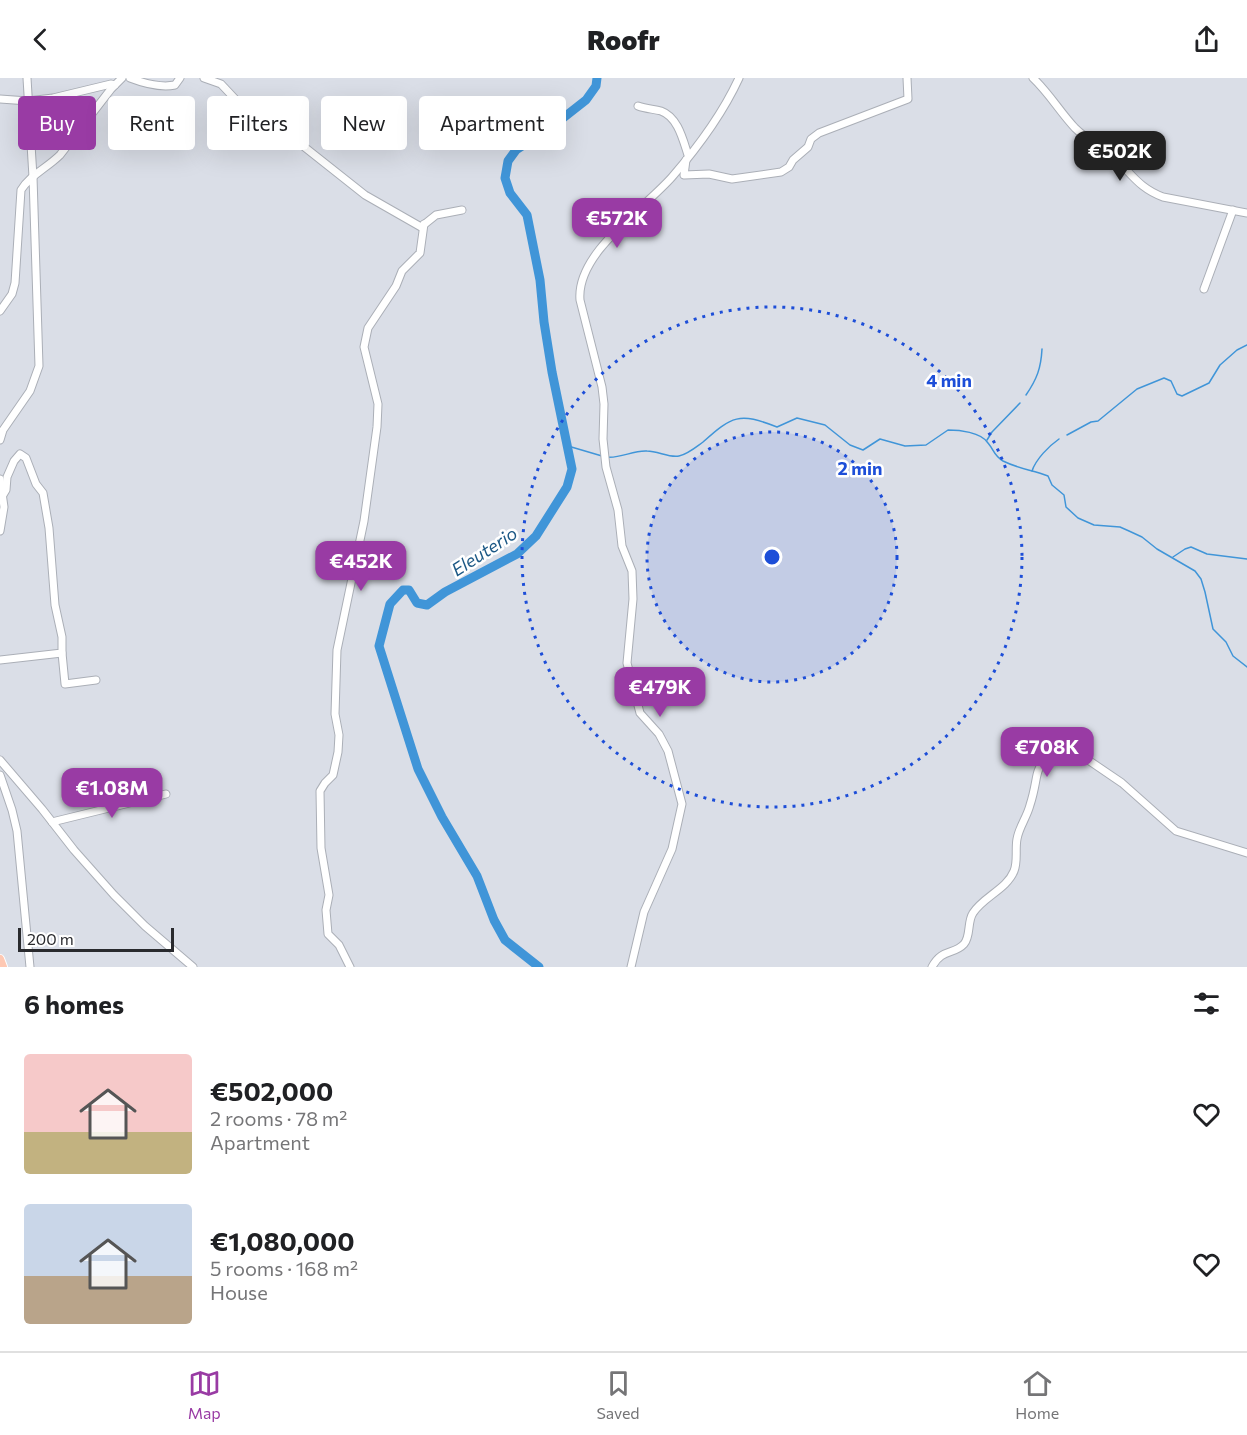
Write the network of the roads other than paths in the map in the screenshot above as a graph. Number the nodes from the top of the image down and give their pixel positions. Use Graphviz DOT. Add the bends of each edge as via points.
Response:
graph roads {
  1 [pos="27,78"];
  2 [pos="122,78"];
  3 [pos="130,78"];
  4 [pos="180,78"];
  5 [pos="204,78"];
  6 [pos="739,78"];
  7 [pos="907,78"];
  8 [pos="1033,78"];
  9 [pos="115,85"];
  10 [pos="28,96"];
  11 [pos="61,96"];
  12 [pos="0,99"];
  13 [pos="18,100"];
  14 [pos="638,106"];
  15 [pos="31,150"];
  16 [pos="687,157"];
  17 [pos="33,177"];
  18 [pos="462,210"];
  19 [pos="1233,210"];
  20 [pos="1247,213"];
  21 [pos="424,224"];
  22 [pos="1204,289"];
  23 [pos="0,311"];
  24 [pos="0,440"];
  25 [pos="0,479"];
  26 [pos="3,495"];
  27 [pos="0,531"];
  28 [pos="62,653"];
  29 [pos="0,660"];
  30 [pos="96,680"];
  31 [pos="0,760"];
  32 [pos="0,776"];
  33 [pos="166,794"];
  34 [pos="52,822"];
  35 [pos="1247,853"];
  36 [pos="0,959"];
  37 [pos="3,967"];
  38 [pos="30,967"];
  39 [pos="193,967"];
  40 [pos="350,967"];
  41 [pos="631,967"];
  42 [pos="932,967"];
  1 -- 10 [label="street"];
  2 -- 9 [label="street"];
  3 -- 4 [label="street" via="158,86 175,84"];
  5 -- 21 [label="street" via="221,84 237,101 288,134 365,195 421,227"];
  6 -- 16 [label="street" via="705,138"];
  7 -- 16 [label="street" via="908,99 819,133 781,172 732,179 709,174 688,176 684,175"];
  8 -- 19 [label="street" via="1087,139 1112,156 1150,192"];
  9 -- 11 [label="street"];
  9 -- 17 [label="street" via="60,155"];
  12 -- 13 [label="street"];
  14 -- 16 [label="street" via="663,112 679,127"];
  15 -- 17 [label="street"];
  16 -- 41 [label="street" via="596,254 579,289 602,387 606,457 621,539 632,571 627,663 640,713 668,751 682,804 672,849 644,912"];
  17 -- 23 [label="street" via="21,190 15,283"];
  17 -- 24 [label="street" via="39,366 30,391"];
  18 -- 21 [label="street" via="436,215"];
  19 -- 20 [label="street"];
  19 -- 22 [label="street"];
  21 -- 40 [label="street" via="420,253 402,271 368,328 364,347 378,404 377,428 364,521 337,650 338,752 333,775 320,791 321,848 329,895 328,934 339,945"];
  25 -- 26 [label="street"];
  26 -- 27 [label="street"];
  26 -- 28 [label="street" via="7,477 20,454 26,458 43,494"];
  28 -- 29 [label="street"];
  28 -- 30 [label="street" via="65,684"];
  31 -- 34 [label="street"];
  32 -- 38 [label="street" via="16,831"];
  33 -- 34 [label="street"];
  34 -- 39 [label="street" via="145,926"];
  35 -- 42 [label="street" via="1176,831 1122,783 1071,749 1043,762 1036,774 1010,878 972,914 966,942 943,954"];
  36 -- 37 [label="main road"];
}
